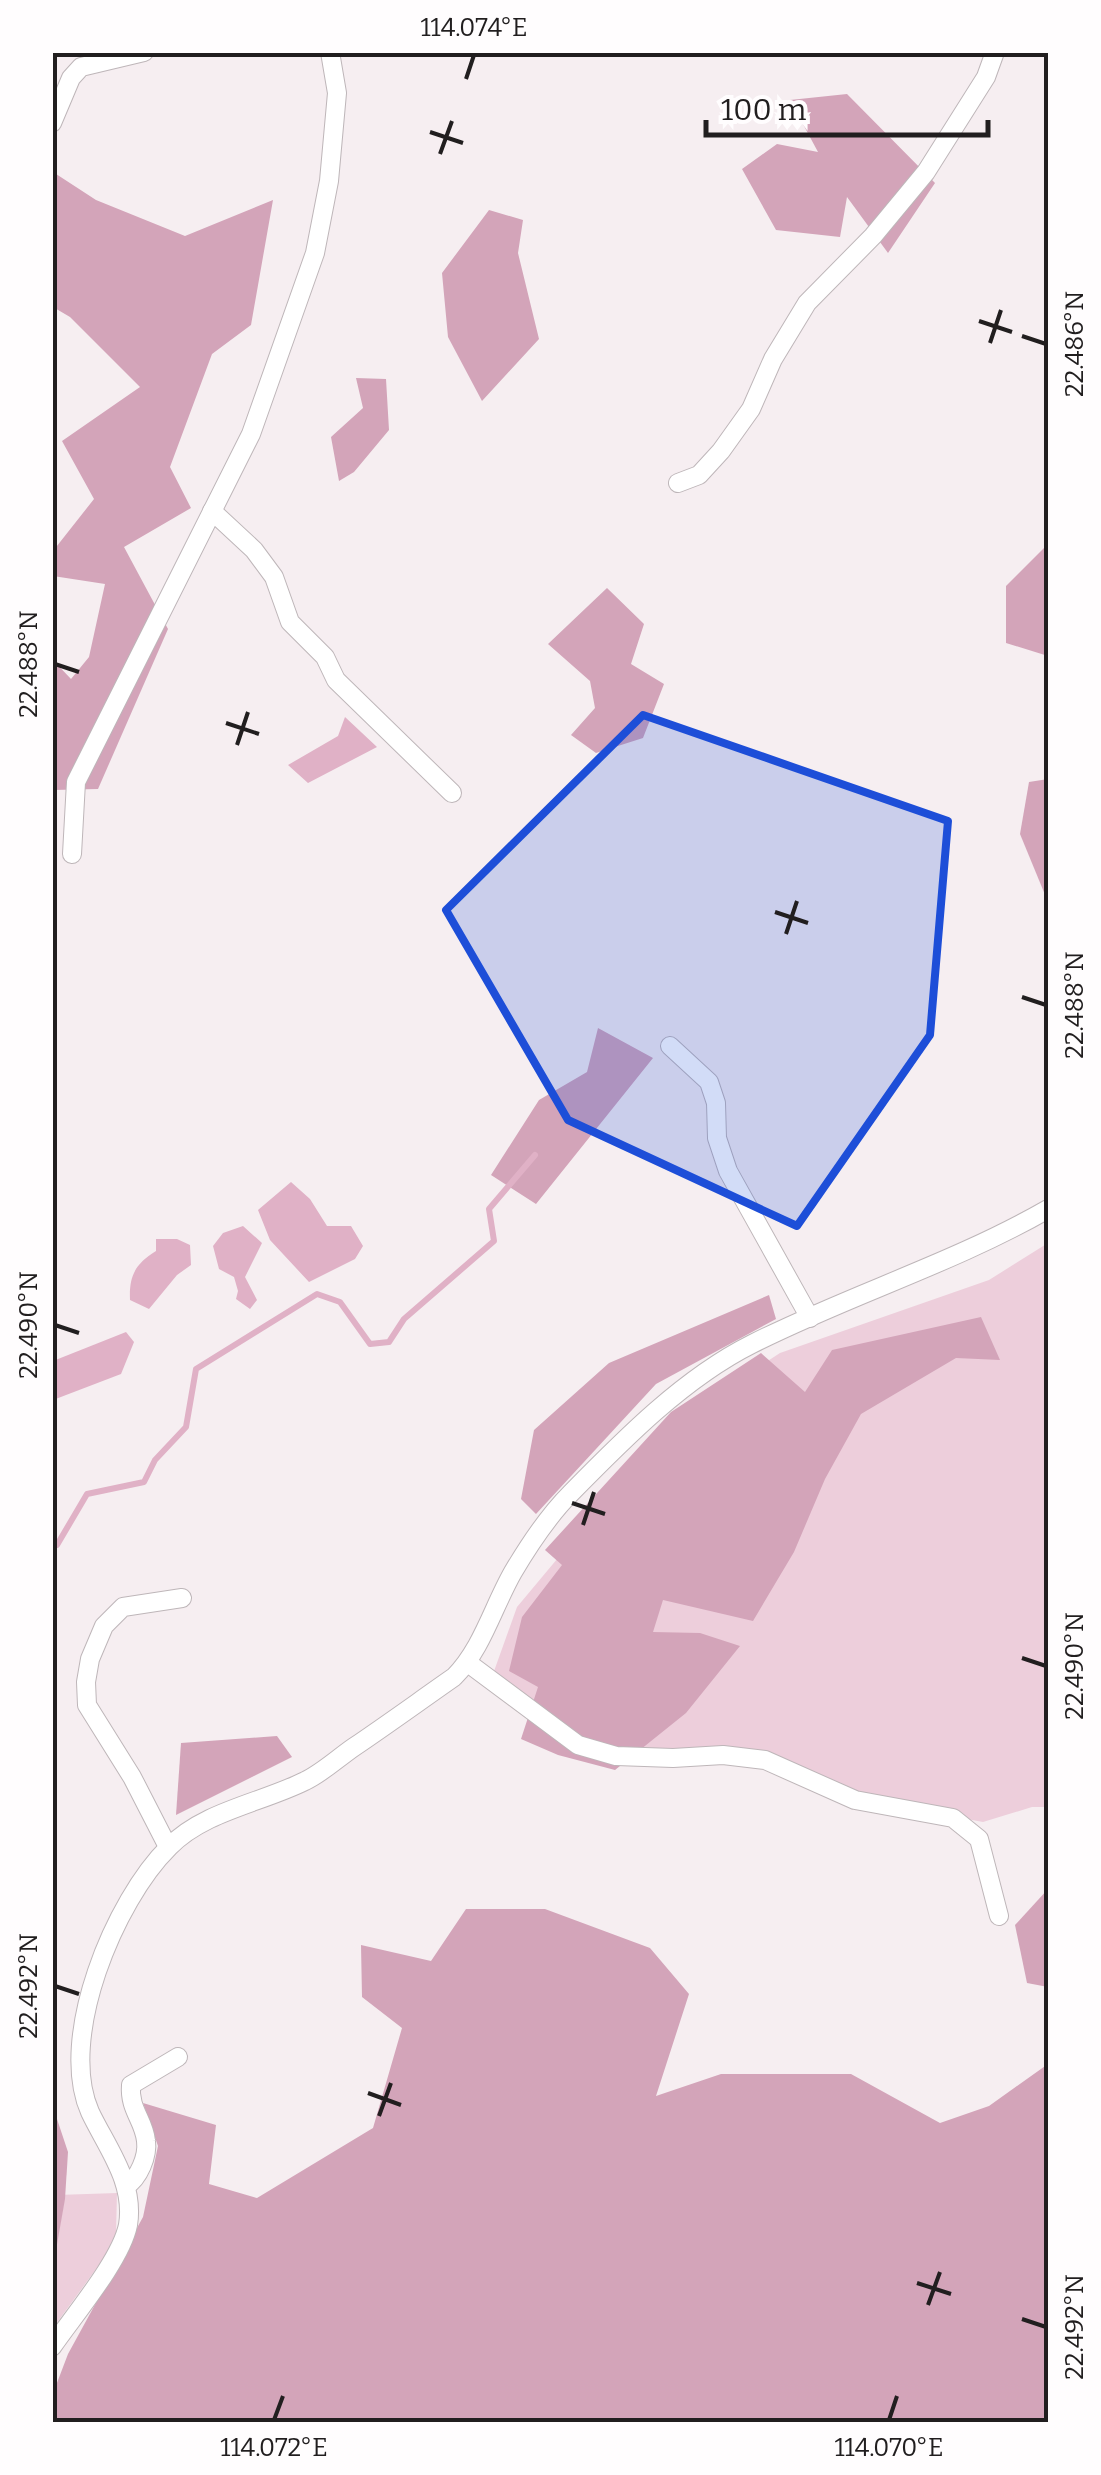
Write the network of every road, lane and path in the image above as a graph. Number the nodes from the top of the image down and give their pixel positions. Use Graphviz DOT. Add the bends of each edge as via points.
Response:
graph roads {
  1 [pos="144,52"];
  2 [pos="330,52"];
  3 [pos="995,52"];
  4 [pos="52,123"];
  5 [pos="678,483"];
  6 [pos="212,511"];
  7 [pos="452,792"];
  8 [pos="72,854"];
  9 [pos="670,1046"];
  10 [pos="1048,1209"];
  11 [pos="810,1318"];
  12 [pos="182,1598"];
  13 [pos="468,1663"];
  14 [pos="168,1847"];
  15 [pos="999,1916"];
  16 [pos="178,2057"];
  17 [pos="126,2186"];
  18 [pos="52,2346"];
  1 -- 4 [label="street" via="81,67"];
  2 -- 6 [label="street" via="337,93 315,254 252,434"];
  3 -- 5 [label="street" via="926,172 808,303 721,451 698,475"];
  6 -- 7 [label="street" via="274,577 290,622 336,680"];
  6 -- 8 [label="street" via="76,782"];
  9 -- 11 [label="street" via="708,1082 728,1172"];
  10 -- 11 [label="street"];
  11 -- 13 [label="street" via="749,1345 664,1403 568,1496 513,1572"];
  12 -- 14 [label="street" via="123,1608 104,1626 86,1682 87,1705"];
  13 -- 14 [label="street" via="306,1780 186,1832"];
  13 -- 15 [label="street" via="578,1744 616,1756 765,1760 855,1800 954,1818 979,1839"];
  14 -- 17 [label="street" via="111,1931 82,2047 88,2109"];
  16 -- 17 [label="street" via="131,2085 130,2101 146,2140 142,2166"];
  17 -- 18 [label="street" via="127,2227 118,2251"];
}
